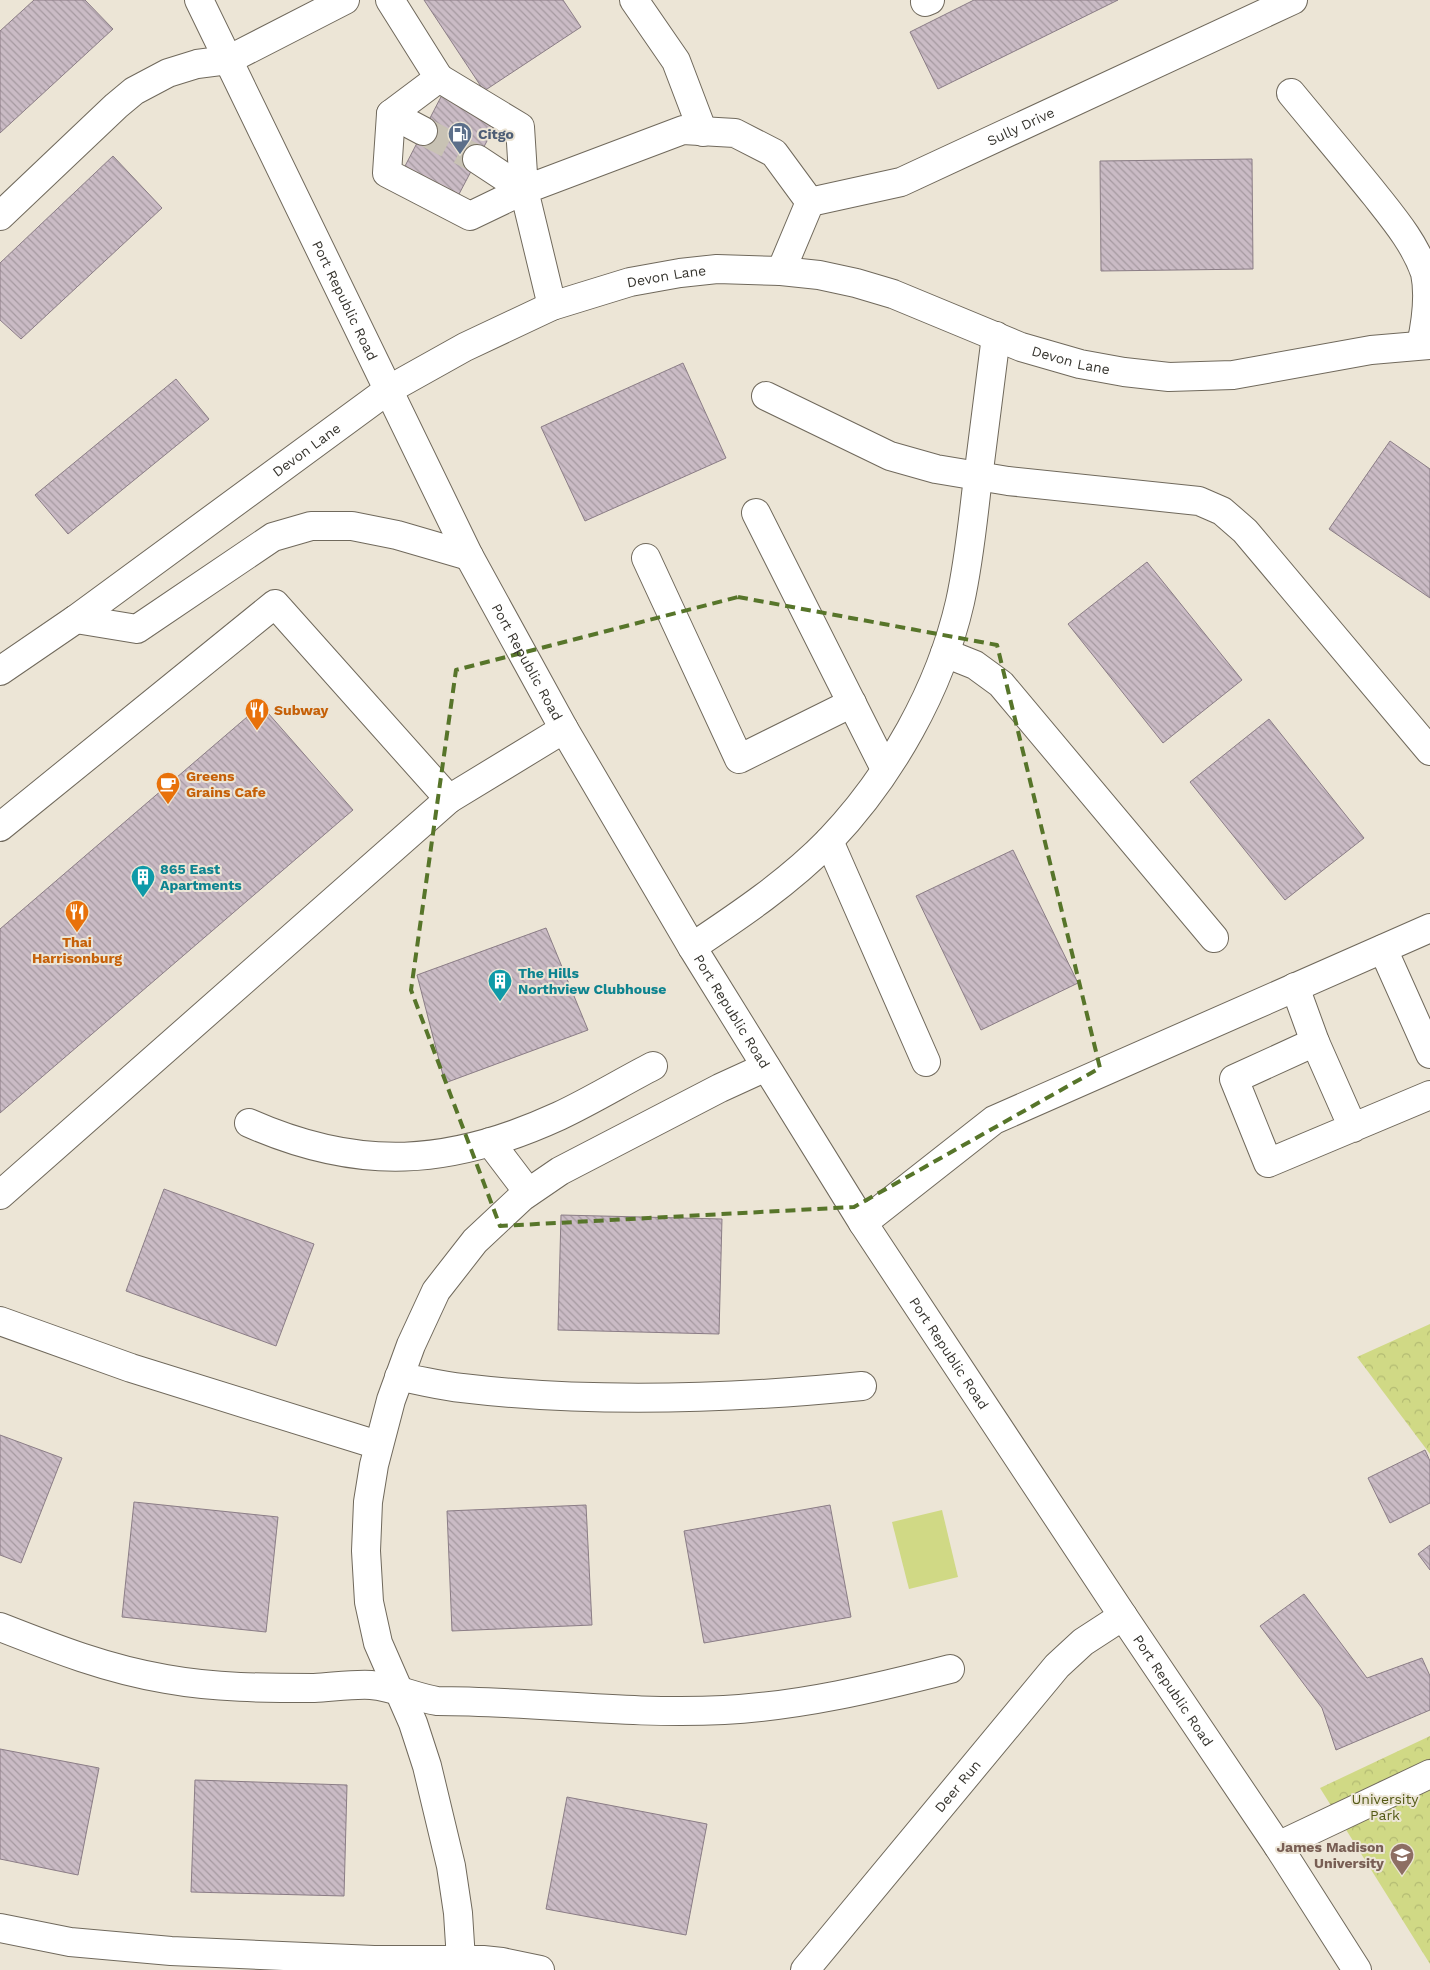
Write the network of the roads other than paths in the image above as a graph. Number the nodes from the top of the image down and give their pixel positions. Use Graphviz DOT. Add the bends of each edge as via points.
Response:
graph roads {
  1 [pos="199,0"];
  2 [pos="345,0"];
  3 [pos="390,0"];
  4 [pos="634,0"];
  5 [pos="1293,0"];
  6 [pos="228,60"];
  7 [pos="439,78"];
  8 [pos="1291,93"];
  9 [pos="391,114"];
  10 [pos="423,131"];
  11 [pos="702,132"];
  12 [pos="477,159"];
  13 [pos="524,190"];
  14 [pos="810,202"];
  15 [pos="0,216"];
  16 [pos="780,271"];
  17 [pos="552,306"];
  18 [pos="996,336"];
  19 [pos="1426,345"];
  20 [pos="388,390"];
  21 [pos="766,396"];
  22 [pos="978,477"];
  23 [pos="756,513"];
  24 [pos="469,556"];
  25 [pos="646,558"];
  26 [pos="76,619"];
  27 [pos="944,652"];
  28 [pos="0,671"];
  29 [pos="852,703"];
  30 [pos="564,729"];
  31 [pos="1430,751"];
  32 [pos="885,769"];
  33 [pos="449,799"];
  34 [pos="0,827"];
  35 [pos="828,841"];
  36 [pos="1430,928"];
  37 [pos="1214,938"];
  38 [pos="692,947"];
  39 [pos="1383,949"];
  40 [pos="1295,987"];
  41 [pos="1315,1042"];
  42 [pos="1430,1054"];
  43 [pos="926,1062"];
  44 [pos="653,1066"];
  45 [pos="766,1067"];
  46 [pos="1430,1095"];
  47 [pos="249,1123"];
  48 [pos="1352,1128"];
  49 [pos="490,1142"];
  50 [pos="528,1192"];
  51 [pos="0,1195"];
  52 [pos="863,1222"];
  53 [pos="0,1321"];
  54 [pos="399,1377"];
  55 [pos="862,1386"];
  56 [pos="378,1445"];
  57 [pos="1123,1616"];
  58 [pos="0,1627"];
  59 [pos="950,1669"];
  60 [pos="400,1691"];
  61 [pos="1430,1774"];
  62 [pos="1278,1846"];
  63 [pos="0,1928"];
  64 [pos="462,1960"];
  65 [pos="540,1970"];
  66 [pos="806,1970"];
  67 [pos="1357,1970"];
  1 -- 6 [label="street, Port Republic Road"];
  2 -- 6 [label="street"];
  3 -- 7 [label="street"];
  4 -- 11 [label="street" via="676,61"];
  5 -- 14 [label="street, Sully Drive" via="901,182"];
  6 -- 15 [label="street" via="182,68 134,91"];
  6 -- 20 [label="street, Port Republic Road"];
  7 -- 9 [label="street"];
  7 -- 13 [label="street" via="520,127"];
  8 -- 19 [label="street" via="1395,219 1414,248 1427,289"];
  9 -- 10 [label="street"];
  9 -- 13 [label="street" via="387,173 470,216"];
  11 -- 13 [label="street" via="683,130"];
  11 -- 14 [label="street" via="735,133 774,153"];
  12 -- 13 [label="street"];
  13 -- 17 [label="street"];
  14 -- 16 [label="street"];
  16 -- 17 [label="street, Devon Lane" via="717,269 680,273 630,282"];
  16 -- 18 [label="street, Devon Lane" via="847,281 893,294"];
  17 -- 20 [label="street, Devon Lane" via="465,347"];
  18 -- 19 [label="street, Devon Lane" via="1021,347 1080,364 1168,377 1233,375 1371,350"];
  18 -- 22 [label="street"];
  20 -- 24 [label="street, Port Republic Road"];
  20 -- 26 [label="street, Devon Lane"];
  21 -- 22 [label="street" via="890,456"];
  22 -- 27 [label="street" via="960,602"];
  22 -- 31 [label="street" via="1199,502 1222,510 1245,531"];
  23 -- 29 [label="street"];
  24 -- 26 [label="street" via="352,526 311,526 273,536 137,629"];
  24 -- 30 [label="street, Port Republic Road"];
  25 -- 29 [label="street" via="739,759"];
  26 -- 28 [label="street, Devon Lane"];
  27 -- 32 [label="street" via="916,717"];
  27 -- 37 [label="street" via="975,665 1001,684"];
  29 -- 32 [label="street"];
  30 -- 33 [label="street"];
  30 -- 38 [label="street, Port Republic Road"];
  32 -- 35 [label="street" via="860,807"];
  33 -- 34 [label="street" via="275,604"];
  33 -- 51 [label="street"];
  35 -- 38 [label="street" via="767,895"];
  35 -- 43 [label="street"];
  36 -- 39 [label="street"];
  38 -- 45 [label="street, Port Republic Road"];
  39 -- 40 [label="street"];
  39 -- 42 [label="street"];
  40 -- 41 [label="street"];
  40 -- 52 [label="street" via="994,1120"];
  41 -- 48 [label="street"];
  41 -- 48 [label="street" via="1234,1079 1268,1163"];
  44 -- 49 [label="street" via="559,1116"];
  45 -- 50 [label="street" via="560,1170"];
  45 -- 52 [label="street, Port Republic Road"];
  46 -- 48 [label="street"];
  47 -- 49 [label="street" via="314,1148 379,1158 439,1154"];
  49 -- 50 [label="street"];
  50 -- 54 [label="street" via="475,1241 441,1284 414,1337"];
  52 -- 57 [label="street, Port Republic Road"];
  53 -- 56 [label="street" via="130,1368"];
  54 -- 55 [label="street" via="461,1388 570,1397 771,1394"];
  54 -- 56 [label="street"];
  56 -- 60 [label="street" via="368,1502 368,1586 378,1643"];
  57 -- 62 [label="street, Port Republic Road"];
  57 -- 66 [label="street, Deer Run" via="1083,1642 1057,1666"];
  58 -- 60 [label="street" via="62,1652 166,1680 250,1688 368,1685"];
  59 -- 60 [label="street" via="810,1701 725,1710 674,1712 437,1701"];
  60 -- 64 [label="street" via="423,1752 447,1850"];
  61 -- 62 [label="street"];
  62 -- 67 [label="street, Port Republic Road"];
  63 -- 64 [label="street" via="70,1942 171,1951 374,1960"];
  64 -- 65 [label="street" via="502,1962"];
}
